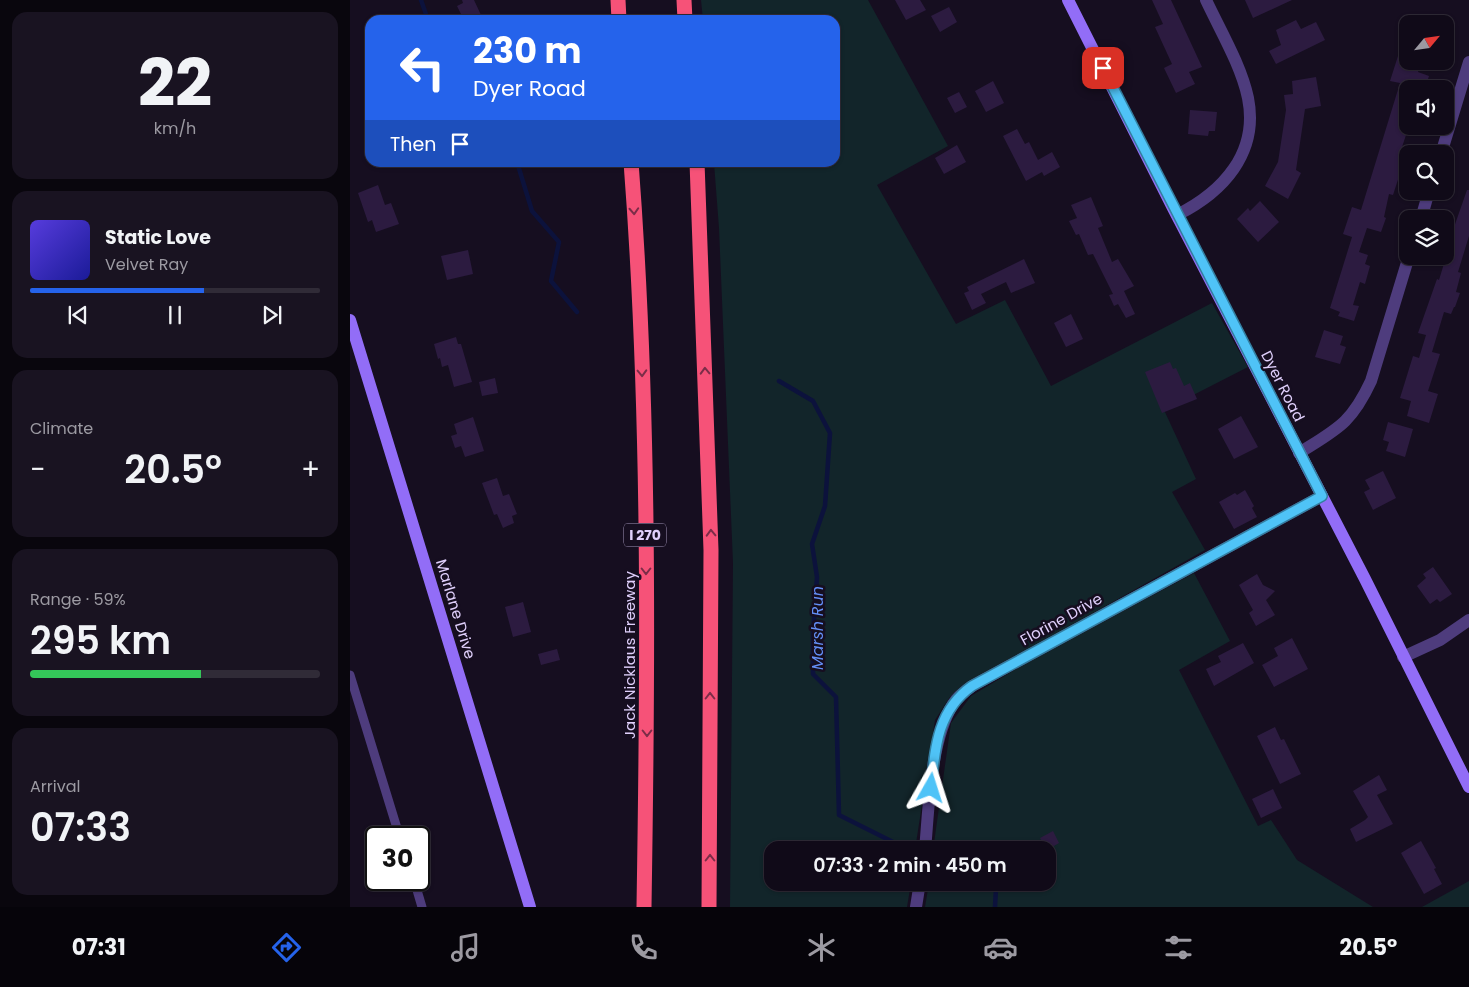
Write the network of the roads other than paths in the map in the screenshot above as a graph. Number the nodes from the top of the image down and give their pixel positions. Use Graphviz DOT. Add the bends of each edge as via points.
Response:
graph roads {
  1 [pos="618,0"];
  2 [pos="684,0"];
  3 [pos="1068,0"];
  4 [pos="1206,0"];
  5 [pos="619,15"];
  6 [pos="685,15"];
  7 [pos="1469,62"];
  8 [pos="1444,145"];
  9 [pos="630,167"];
  10 [pos="696,167"];
  11 [pos="1177,215"];
  12 [pos="1406,265"];
  13 [pos="350,320"];
  14 [pos="1299,453"];
  15 [pos="1322,496"];
  16 [pos="1469,620"];
  17 [pos="1404,657"];
  18 [pos="350,675"];
  19 [pos="1469,787"];
  20 [pos="396,826"];
  21 [pos="926,841"];
  22 [pos="417,891"];
  23 [pos="919,891"];
  24 [pos="422,907"];
  25 [pos="530,907"];
  26 [pos="644,907"];
  27 [pos="709,907"];
  28 [pos="916,907"];
  1 -- 5 [label="highway"];
  2 -- 6 [label="highway"];
  3 -- 11 [label="street, Dyer Road"];
  4 -- 11 [label="street" via="1241,75 1248,99 1249,124 1244,148 1233,171 1217,189"];
  7 -- 8 [label="street"];
  9 -- 26 [label="highway, Jack Nicklaus Freeway / I 270, one-way" via="642,376 646,556"];
  27 -- 10 [label="highway, one-way" via="711,550"];
  11 -- 14 [label="street, Dyer Road"];
  12 -- 14 [label="street" via="1363,400 1333,433"];
  13 -- 25 [label="street, Marlane Drive"];
  14 -- 15 [label="street, Dyer Road"];
  15 -- 17 [label="street, Dyer Road"];
  15 -- 21 [label="street, Florine Drive" via="1113,608 962,694 945,718 937,743"];
  16 -- 17 [label="street" via="1440,640"];
  17 -- 19 [label="street, Dyer Road"];
  18 -- 20 [label="lane"];
  22 -- 24 [label="lane"];
  23 -- 28 [label="street"];
}
